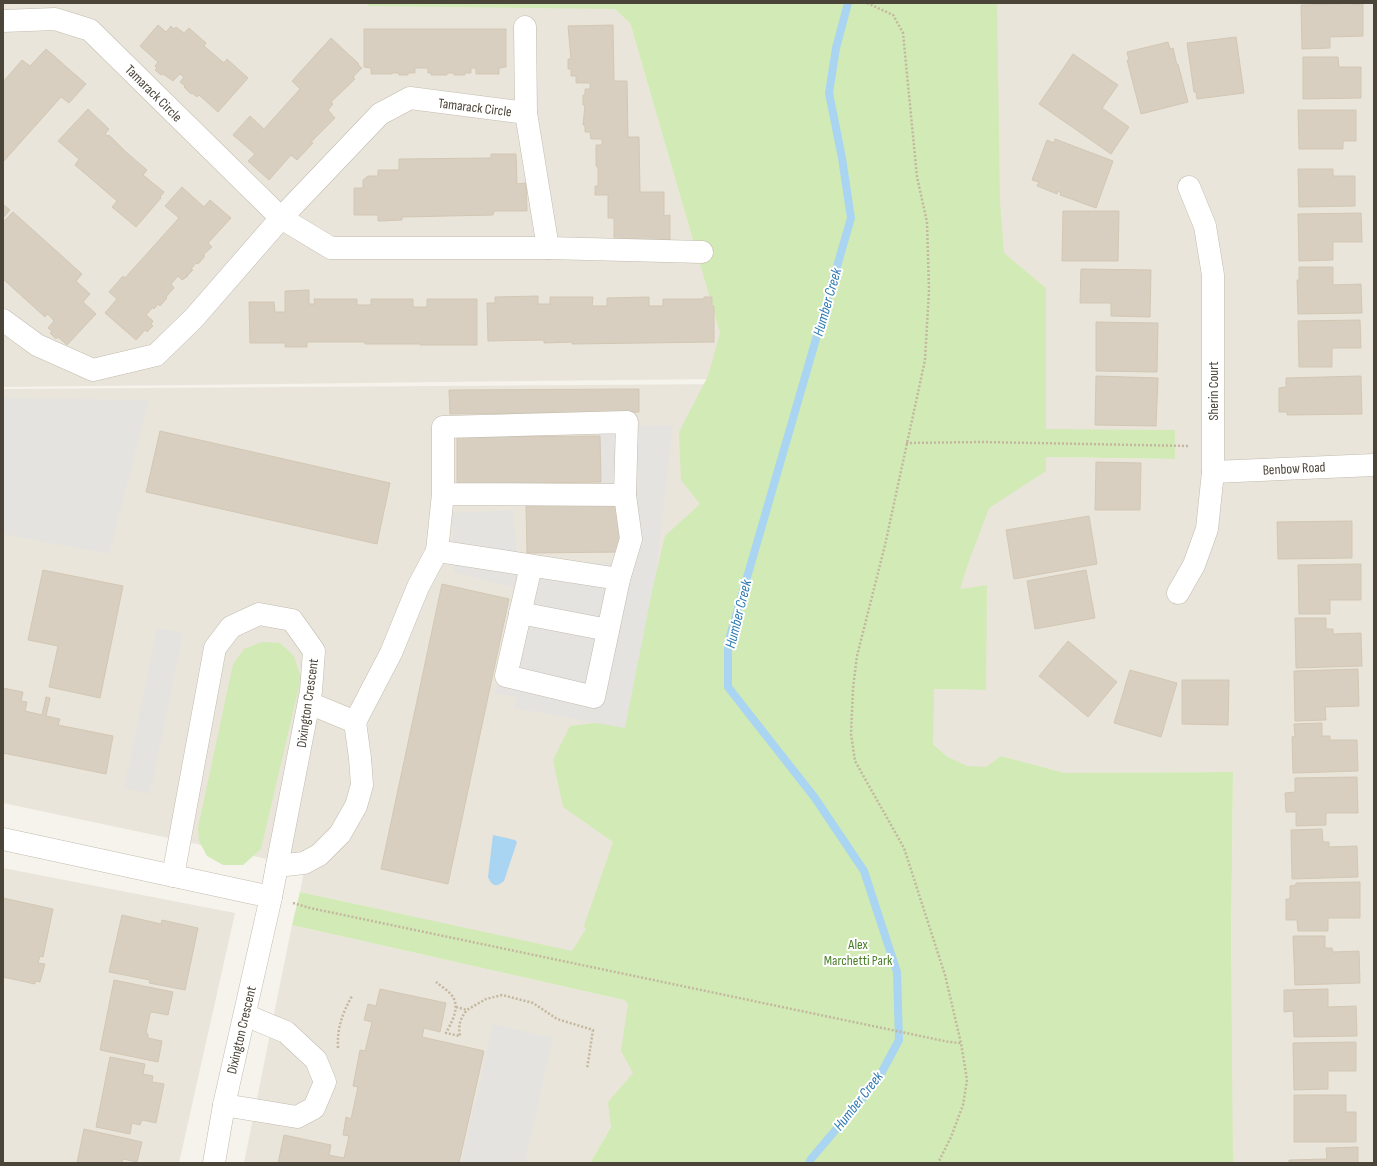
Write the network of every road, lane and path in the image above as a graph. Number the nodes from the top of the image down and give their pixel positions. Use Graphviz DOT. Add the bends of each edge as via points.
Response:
graph roads {
  1 [pos="867,3"];
  2 [pos="3,22"];
  3 [pos="525,27"];
  4 [pos="526,113"];
  5 [pos="1189,187"];
  6 [pos="280,218"];
  7 [pos="548,248"];
  8 [pos="702,252"];
  9 [pos="3,320"];
  10 [pos="906,443"];
  11 [pos="1214,447"];
  12 [pos="1374,464"];
  13 [pos="1213,472"];
  14 [pos="443,494"];
  15 [pos="625,495"];
  16 [pos="437,551"];
  17 [pos="531,566"];
  18 [pos="619,579"];
  19 [pos="1178,593"];
  20 [pos="520,613"];
  21 [pos="608,630"];
  22 [pos="309,703"];
  23 [pos="355,722"];
  24 [pos="3,839"];
  25 [pos="278,866"];
  26 [pos="173,876"];
  27 [pos="271,897"];
  28 [pos="436,982"];
  29 [pos="352,996"];
  30 [pos="456,1007"];
  31 [pos="467,1010"];
  32 [pos="245,1015"];
  33 [pos="961,1043"];
  34 [pos="338,1053"];
  35 [pos="587,1069"];
  36 [pos="224,1105"];
  37 [pos="214,1163"];
  38 [pos="938,1163"];
  1 -- 10 [label="path" via="894,15 903,33 917,177 927,222 929,290 925,360"];
  2 -- 6 [label="street, Tamarack Circle" via="54,19 90,30"];
  3 -- 4 [label="street, Tamarack Circle"];
  4 -- 6 [label="street, Tamarack Circle" via="410,98 380,114"];
  4 -- 7 [label="street, Tamarack Circle"];
  5 -- 11 [label="street, Sherin Court" via="1205,226 1213,275"];
  6 -- 7 [label="street, Tamarack Circle" via="331,248"];
  6 -- 9 [label="street, Tamarack Circle" via="194,318 156,354 93,370 37,345"];
  7 -- 8 [label="street, Tamarack Circle"];
  10 -- 11 [label="path"];
  10 -- 33 [label="path" via="885,545 857,656 851,734 854,761 904,848 946,976"];
  11 -- 13 [label="street, Sherin Court"];
  12 -- 13 [label="street, Benbow Road"];
  13 -- 19 [label="street, Sherin Court" via="1207,529 1194,565"];
  14 -- 15 [label="street"];
  14 -- 15 [label="street" via="443,427 627,422"];
  14 -- 16 [label="street"];
  15 -- 18 [label="street" via="631,539"];
  16 -- 17 [label="street"];
  16 -- 23 [label="street"];
  17 -- 18 [label="street"];
  17 -- 20 [label="street"];
  18 -- 21 [label="street"];
  20 -- 21 [label="street"];
  20 -- 21 [label="street" via="506,676 594,697"];
  22 -- 23 [label="street"];
  22 -- 25 [label="street, Dixington Crescent"];
  22 -- 26 [label="street, Dixington Crescent" via="314,651 292,620 259,614 231,627 215,648"];
  23 -- 25 [label="street" via="362,785 356,806 340,834 319,855 304,863"];
  24 -- 26 [label="street"];
  25 -- 27 [label="street, Dixington Crescent"];
  26 -- 27 [label="street"];
  27 -- 32 [label="street, Dixington Crescent"];
  27 -- 33 [label="path" via="310,908"];
  28 -- 30 [label="path" via="453,997"];
  29 -- 34 [label="path" via="342,1014 337,1038"];
  30 -- 31 [label="path"];
  30 -- 31 [label="path" via="446,1033 460,1036 461,1018"];
  31 -- 35 [label="path" via="486,999 502,995 533,1003 557,1019 593,1030"];
  32 -- 36 [label="street, Dixington Crescent"];
  32 -- 36 [label="street" via="286,1032 316,1060 325,1082 314,1108 297,1117"];
  33 -- 38 [label="path" via="967,1080 963,1105"];
  36 -- 37 [label="street, Dixington Crescent"];
}
